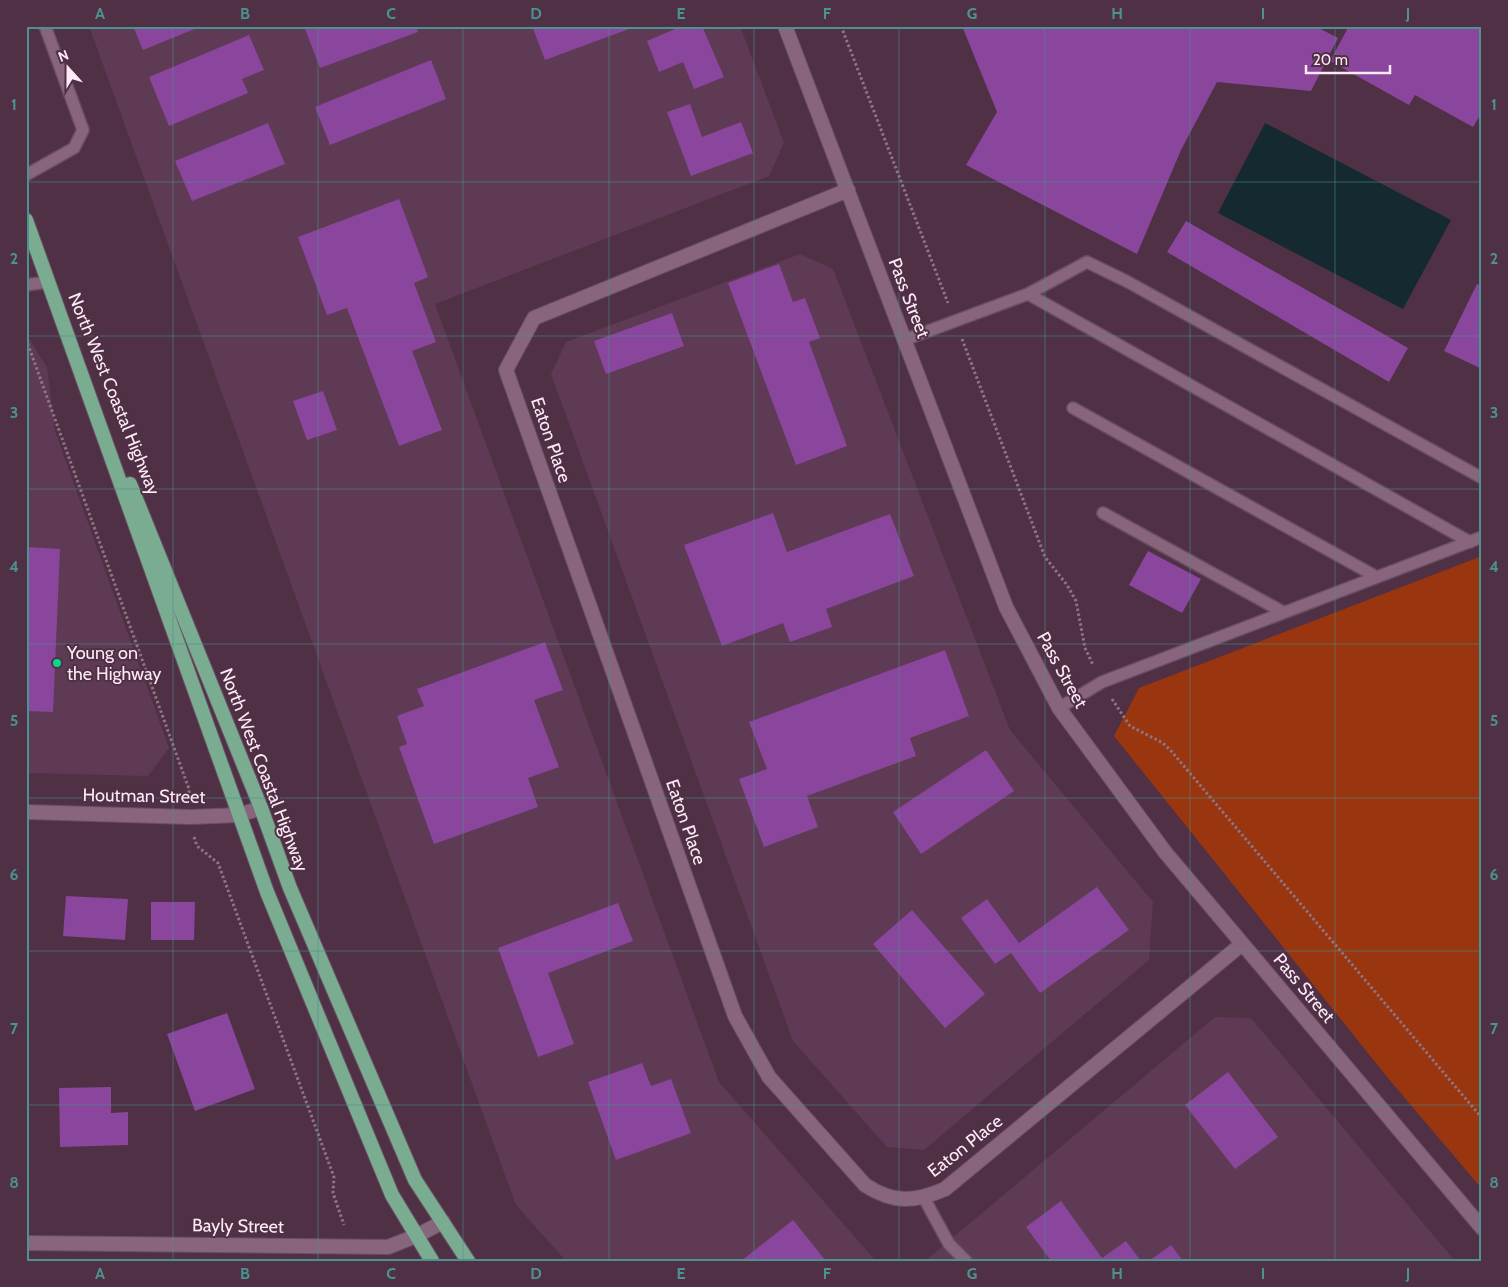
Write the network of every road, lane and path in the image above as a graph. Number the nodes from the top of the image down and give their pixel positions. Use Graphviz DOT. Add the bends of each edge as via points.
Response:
graph roads {
  1 [pos="45,26"];
  2 [pos="785,26"];
  3 [pos="841,26"];
  4 [pos="26,174"];
  5 [pos="848,190"];
  6 [pos="26,220"];
  7 [pos="48,282"];
  8 [pos="26,285"];
  9 [pos="944,294"];
  10 [pos="1028,294"];
  11 [pos="960,337"];
  12 [pos="26,339"];
  13 [pos="904,340"];
  14 [pos="1073,408"];
  15 [pos="1482,478"];
  16 [pos="1103,513"];
  17 [pos="1482,537"];
  18 [pos="1470,542"];
  19 [pos="1375,576"];
  20 [pos="1283,612"];
  21 [pos="1092,662"];
  22 [pos="1059,708"];
  23 [pos="1120,713"];
  24 [pos="189,789"];
  25 [pos="261,808"];
  26 [pos="26,812"];
  27 [pos="239,815"];
  28 [pos="194,838"];
  29 [pos="1242,944"];
  30 [pos="1482,1118"];
  31 [pos="924,1198"];
  32 [pos="343,1220"];
  33 [pos="443,1222"];
  34 [pos="1482,1228"];
  35 [pos="416,1236"];
  36 [pos="26,1243"];
  37 [pos="432,1261"];
  38 [pos="468,1261"];
  39 [pos="966,1261"];
  1 -- 4 [label="lane" via="83,130 74,148"];
  2 -- 5 [label="street, Pass Street"];
  3 -- 9 [label="path"];
  5 -- 13 [label="street, Pass Street"];
  5 -- 31 [label="street, Eaton Place" via="534,318 506,370 735,1016 769,1077 865,1185 880,1195 901,1199"];
  6 -- 7 [label="highway, North West Coastal Highway"];
  7 -- 8 [label="lane"];
  7 -- 25 [label="highway, North West Coastal Highway"];
  7 -- 27 [label="highway, North West Coastal Highway"];
  10 -- 13 [label="lane"];
  10 -- 15 [label="lane" via="1087,262"];
  10 -- 18 [label="lane"];
  11 -- 21 [label="path" via="1045,557 1076,601 1085,648"];
  12 -- 24 [label="path"];
  13 -- 22 [label="street, Pass Street" via="1006,607"];
  14 -- 19 [label="lane"];
  16 -- 20 [label="lane"];
  17 -- 18 [label="lane"];
  18 -- 19 [label="lane"];
  19 -- 20 [label="lane"];
  20 -- 22 [label="lane" via="1102,682"];
  22 -- 29 [label="street, Pass Street" via="1165,852"];
  23 -- 30 [label="path" via="1130,726 1163,743 1172,752"];
  25 -- 27 [label="street, Houtman Street"];
  25 -- 33 [label="highway, North West Coastal Highway" via="290,888 416,1180"];
  26 -- 27 [label="street, Houtman Street" via="191,817"];
  27 -- 35 [label="highway, North West Coastal Highway" via="267,892 392,1195"];
  28 -- 32 [label="path" via="198,846 218,863 334,1178 333,1193"];
  29 -- 31 [label="street, Eaton Place" via="945,1189"];
  29 -- 34 [label="street, Pass Street"];
  31 -- 39 [label="lane" via="949,1244"];
  33 -- 35 [label="street, Bayly Street"];
  33 -- 38 [label="highway, North West Coastal Highway"];
  35 -- 36 [label="street, Bayly Street" via="388,1247"];
  35 -- 37 [label="highway, North West Coastal Highway"];
}
